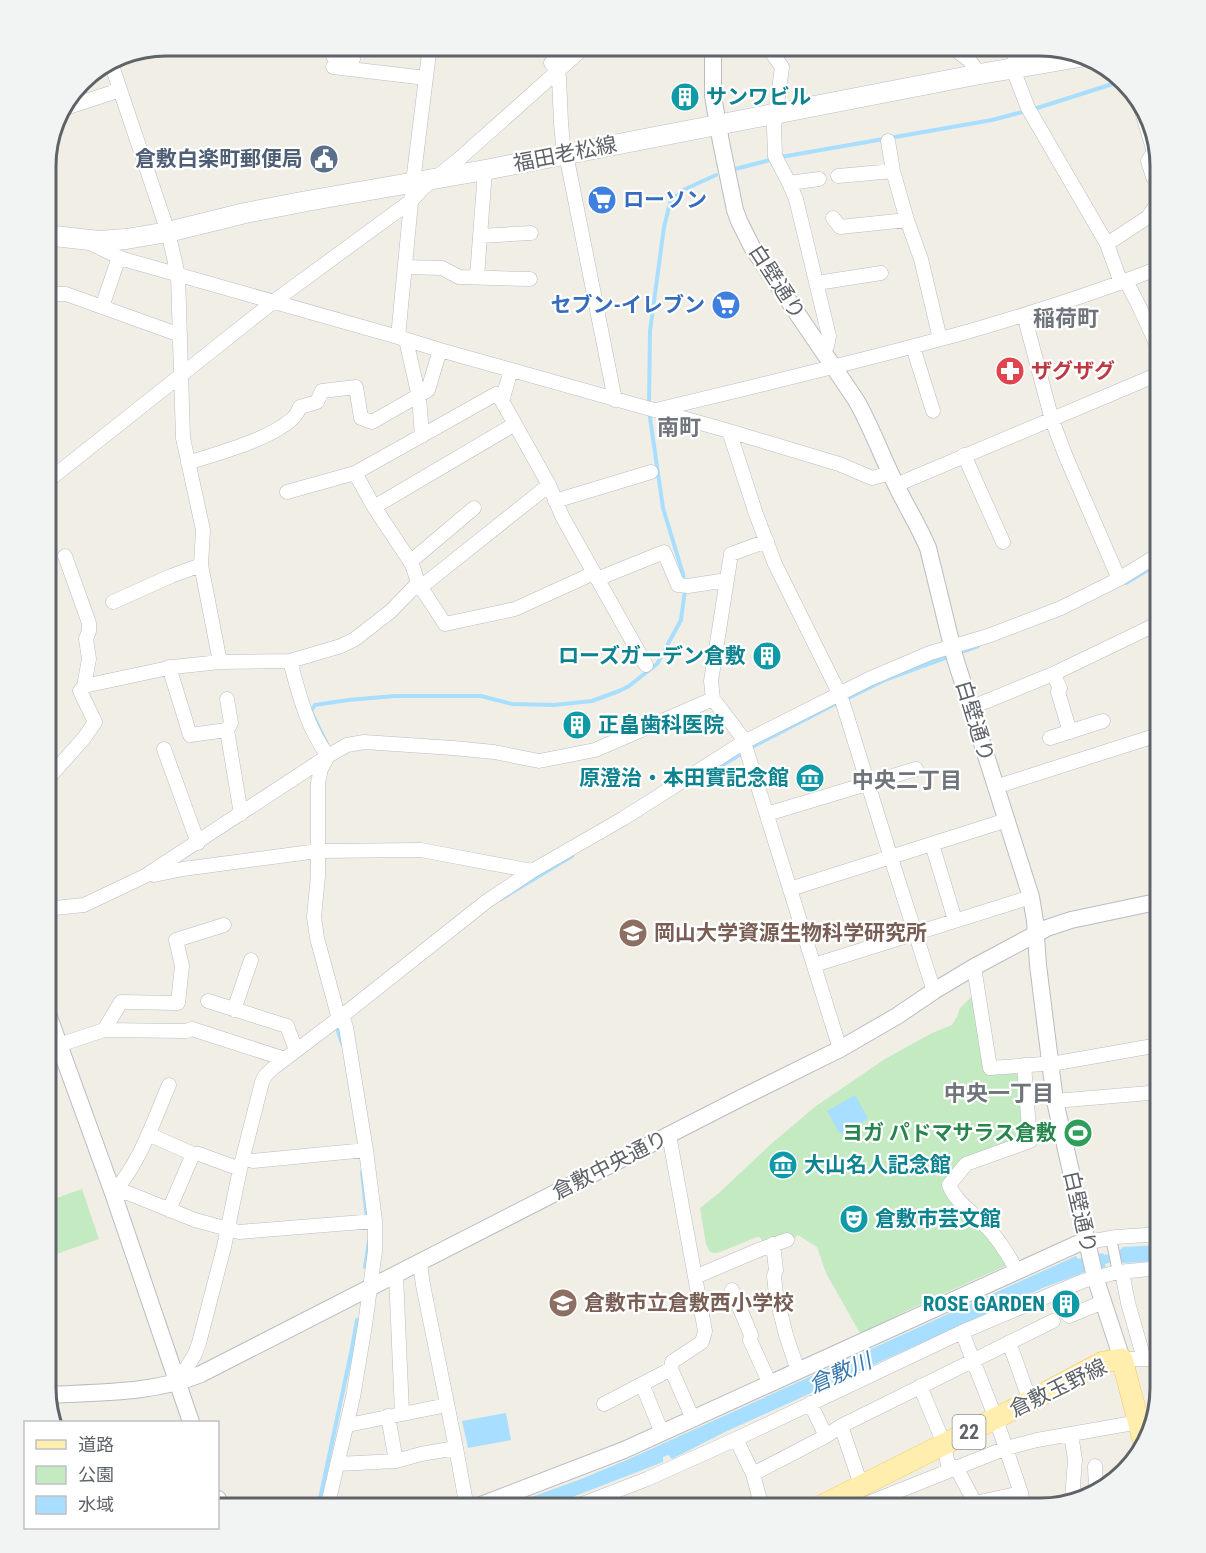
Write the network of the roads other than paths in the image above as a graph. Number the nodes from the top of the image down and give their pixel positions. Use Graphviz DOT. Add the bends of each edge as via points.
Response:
graph roads {
  1 [pos="333,56"];
  2 [pos="429,56"];
  3 [pos="559,56"];
  4 [pos="572,56"];
  5 [pos="713,56"];
  6 [pos="774,56"];
  7 [pos="965,56"];
  8 [pos="1016,56"];
  9 [pos="353,59"];
  10 [pos="1067,59"];
  11 [pos="333,67"];
  12 [pos="556,68"];
  13 [pos="113,69"];
  14 [pos="1013,69"];
  15 [pos="980,74"];
  16 [pos="426,78"];
  17 [pos="120,90"];
  18 [pos="73,105"];
  19 [pos="775,113"];
  20 [pos="718,124"];
  21 [pos="888,141"];
  22 [pos="565,155"];
  23 [pos="485,170"];
  24 [pos="893,171"];
  25 [pos="838,176"];
  26 [pos="435,178"];
  27 [pos="819,179"];
  28 [pos="789,183"];
  29 [pos="412,192"];
  30 [pos="1150,214"];
  31 [pos="833,218"];
  32 [pos="907,220"];
  33 [pos="168,232"];
  34 [pos="531,232"];
  35 [pos="56,236"];
  36 [pos="480,236"];
  37 [pos="83,240"];
  38 [pos="1107,244"];
  39 [pos="119,257"];
  40 [pos="405,267"];
  41 [pos="1150,271"];
  42 [pos="881,273"];
  43 [pos="178,275"];
  44 [pos="477,277"];
  45 [pos="530,279"];
  46 [pos="1124,282"];
  47 [pos="817,283"];
  48 [pos="56,294"];
  49 [pos="273,302"];
  50 [pos="102,307"];
  51 [pos="1024,315"];
  52 [pos="1150,330"];
  53 [pos="180,335"];
  54 [pos="402,338"];
  55 [pos="940,339"];
  56 [pos="913,346"];
  57 [pos="440,350"];
  58 [pos="822,351"];
  59 [pos="834,368"];
  60 [pos="511,370"];
  61 [pos="182,374"];
  62 [pos="1150,378"];
  63 [pos="419,397"];
  64 [pos="615,400"];
  65 [pos="502,401"];
  66 [pos="650,410"];
  67 [pos="933,411"];
  68 [pos="1052,420"];
  69 [pos="515,424"];
  70 [pos="729,431"];
  71 [pos="422,436"];
  72 [pos="964,455"];
  73 [pos="188,463"];
  74 [pos="56,471"];
  75 [pos="651,472"];
  76 [pos="355,473"];
  77 [pos="893,479"];
  78 [pos="549,485"];
  79 [pos="287,492"];
  80 [pos="555,501"];
  81 [pos="374,507"];
  82 [pos="474,508"];
  83 [pos="767,541"];
  84 [pos="1003,542"];
  85 [pos="65,556"];
  86 [pos="1150,560"];
  87 [pos="410,562"];
  88 [pos="201,565"];
  89 [pos="596,576"];
  90 [pos="1119,579"];
  91 [pos="727,580"];
  92 [pos="420,585"];
  93 [pos="113,602"];
  94 [pos="1150,627"];
  95 [pos="952,647"];
  96 [pos="290,661"];
  97 [pos="219,662"];
  98 [pos="646,665"];
  99 [pos="169,667"];
  100 [pos="1053,674"];
  101 [pos="84,686"];
  102 [pos="841,698"];
  103 [pos="227,699"];
  104 [pos="713,699"];
  105 [pos="970,708"];
  106 [pos="1103,721"];
  107 [pos="227,730"];
  108 [pos="1070,732"];
  109 [pos="1050,738"];
  110 [pos="1150,738"];
  111 [pos="746,747"];
  112 [pos="164,749"];
  113 [pos="328,756"];
  114 [pos="916,769"];
  115 [pos="56,770"];
  116 [pos="868,783"];
  117 [pos="995,788"];
  118 [pos="241,814"];
  119 [pos="767,814"];
  120 [pos="1007,820"];
  121 [pos="198,843"];
  122 [pos="932,844"];
  123 [pos="315,851"];
  124 [pos="891,858"];
  125 [pos="532,871"];
  126 [pos="145,876"];
  127 [pos="790,889"];
  128 [pos="1031,897"];
  129 [pos="1150,903"];
  130 [pos="56,908"];
  131 [pos="955,920"];
  132 [pos="224,925"];
  133 [pos="915,933"];
  134 [pos="1036,933"];
  135 [pos="250,960"];
  136 [pos="814,965"];
  137 [pos="974,967"];
  138 [pos="934,991"];
  139 [pos="208,1001"];
  140 [pos="234,1010"];
  141 [pos="340,1020"];
  142 [pos="104,1030"];
  143 [pos="56,1037"];
  144 [pos="59,1045"];
  145 [pos="1150,1047"];
  146 [pos="840,1049"];
  147 [pos="290,1055"];
  148 [pos="1050,1063"];
  149 [pos="1024,1065"];
  150 [pos="169,1085"];
  151 [pos="1150,1093"];
  152 [pos="1055,1101"];
  153 [pos="148,1134"];
  154 [pos="669,1136"];
  155 [pos="362,1151"];
  156 [pos="193,1154"];
  157 [pos="245,1162"];
  158 [pos="113,1192"];
  159 [pos="169,1210"];
  160 [pos="370,1221"];
  161 [pos="232,1230"];
  162 [pos="1150,1236"];
  163 [pos="787,1240"];
  164 [pos="772,1244"];
  165 [pos="1112,1244"];
  166 [pos="1092,1261"];
  167 [pos="420,1263"];
  168 [pos="1150,1268"];
  169 [pos="1118,1269"];
  170 [pos="1017,1272"];
  171 [pos="396,1275"];
  172 [pos="695,1276"];
  173 [pos="370,1287"];
  174 [pos="732,1290"];
  175 [pos="1103,1302"];
  176 [pos="1068,1316"];
  177 [pos="1053,1321"];
  178 [pos="962,1332"];
  179 [pos="1009,1342"];
  180 [pos="1122,1359"];
  181 [pos="1144,1359"];
  182 [pos="1150,1359"];
  183 [pos="973,1360"];
  184 [pos="671,1369"];
  185 [pos="798,1371"];
  186 [pos="177,1383"];
  187 [pos="642,1384"];
  188 [pos="770,1384"];
  189 [pos="920,1386"];
  190 [pos="56,1394"];
  191 [pos="1030,1401"];
  192 [pos="810,1403"];
  193 [pos="604,1404"];
  194 [pos="447,1405"];
  195 [pos="395,1414"];
  196 [pos="693,1419"];
  197 [pos="996,1419"];
  198 [pos="191,1421"];
  199 [pos="348,1425"];
  200 [pos="841,1426"];
  201 [pos="1142,1430"];
  202 [pos="662,1433"];
  203 [pos="1071,1434"];
  204 [pos="826,1436"];
  205 [pos="1139,1436"];
  206 [pos="736,1439"];
  207 [pos="944,1444"];
  208 [pos="456,1448"];
  209 [pos="1006,1448"];
  210 [pos="396,1461"];
  211 [pos="337,1464"];
  212 [pos="1095,1466"];
  213 [pos="953,1469"];
  214 [pos="753,1474"];
  215 [pos="1096,1482"];
  216 [pos="1021,1493"];
  217 [pos="1073,1493"];
  218 [pos="889,1494"];
  219 [pos="329,1498"];
  220 [pos="465,1498"];
  221 [pos="499,1498"];
  222 [pos="598,1498"];
  223 [pos="759,1498"];
  224 [pos="867,1498"];
  225 [pos="890,1498"];
  226 [pos="970,1498"];
  227 [pos="1003,1498"];
  228 [pos="1022,1498"];
  1 -- 9 [label="street"];
  2 -- 16 [label="street"];
  3 -- 12 [label="street" via="551,63"];
  4 -- 12 [label="street"];
  5 -- 20 [label="street, 白壁通り"];
  6 -- 19 [label="street" via="782,67"];
  7 -- 15 [label="street"];
  8 -- 14 [label="street"];
  10 -- 14 [label="main road, 福田老松線"];
  11 -- 16 [label="street"];
  12 -- 22 [label="street"];
  12 -- 26 [label="street"];
  13 -- 17 [label="street"];
  14 -- 15 [label="main road, 福田老松線"];
  14 -- 38 [label="street" via="1030,110"];
  15 -- 19 [label="main road, 福田老松線"];
  16 -- 29 [label="street"];
  17 -- 18 [label="street"];
  17 -- 33 [label="street"];
  19 -- 20 [label="main road, 福田老松線"];
  19 -- 28 [label="street" via="776,159"];
  20 -- 22 [label="main road, 福田老松線"];
  20 -- 58 [label="street, 白壁通り" via="739,221 752,247"];
  21 -- 24 [label="street"];
  22 -- 23 [label="main road, 福田老松線"];
  22 -- 64 [label="street"];
  23 -- 26 [label="main road, 福田老松線"];
  23 -- 36 [label="street"];
  24 -- 25 [label="street"];
  24 -- 32 [label="street"];
  26 -- 29 [label="main road, 福田老松線"];
  27 -- 28 [label="street"];
  28 -- 47 [label="street"];
  29 -- 33 [label="main road, 福田老松線" via="245,213"];
  29 -- 40 [label="street"];
  29 -- 49 [label="street"];
  30 -- 38 [label="street"];
  31 -- 32 [label="street" via="840,227"];
  32 -- 55 [label="street"];
  33 -- 37 [label="main road, 福田老松線" via="126,239"];
  33 -- 43 [label="street"];
  34 -- 36 [label="street"];
  35 -- 37 [label="main road, 福田老松線"];
  36 -- 44 [label="street"];
  37 -- 39 [label="street"];
  38 -- 46 [label="street"];
  39 -- 43 [label="street"];
  39 -- 50 [label="street"];
  40 -- 44 [label="street" via="442,268 459,277"];
  40 -- 54 [label="street"];
  41 -- 46 [label="street"];
  42 -- 47 [label="street"];
  43 -- 49 [label="street"];
  43 -- 53 [label="street"];
  44 -- 45 [label="street"];
  46 -- 51 [label="street"];
  46 -- 52 [label="street"];
  47 -- 58 [label="street" via="829,336"];
  48 -- 50 [label="street"];
  49 -- 54 [label="street"];
  49 -- 61 [label="street"];
  50 -- 53 [label="street"];
  51 -- 55 [label="street"];
  51 -- 68 [label="street"];
  53 -- 61 [label="street"];
  54 -- 57 [label="street"];
  54 -- 63 [label="street"];
  55 -- 56 [label="street"];
  56 -- 59 [label="street"];
  56 -- 67 [label="street"];
  57 -- 60 [label="street"];
  57 -- 63 [label="street" via="428,390"];
  58 -- 59 [label="street, 白壁通り"];
  59 -- 66 [label="street"];
  59 -- 77 [label="street, 白壁通り" via="867,420"];
  60 -- 64 [label="street"];
  60 -- 65 [label="street"];
  61 -- 73 [label="street" via="181,422"];
  61 -- 74 [label="street"];
  62 -- 68 [label="street"];
  63 -- 71 [label="street"];
  63 -- 73 [label="street" via="372,422 361,418 356,387 322,391 317,402 300,407 292,419 270,433"];
  64 -- 66 [label="street"];
  65 -- 69 [label="street"];
  65 -- 71 [label="street" via="496,393"];
  66 -- 70 [label="street"];
  68 -- 72 [label="street"];
  68 -- 90 [label="street"];
  69 -- 78 [label="street"];
  69 -- 81 [label="street"];
  70 -- 77 [label="street" via="872,478"];
  70 -- 83 [label="street"];
  71 -- 76 [label="street"];
  72 -- 77 [label="street"];
  72 -- 84 [label="street"];
  73 -- 88 [label="street" via="203,530"];
  75 -- 80 [label="street"];
  76 -- 79 [label="street"];
  76 -- 81 [label="street"];
  77 -- 95 [label="street, 白壁通り" via="928,548"];
  78 -- 80 [label="street"];
  78 -- 92 [label="street"];
  80 -- 89 [label="street"];
  81 -- 87 [label="street"];
  82 -- 87 [label="street"];
  83 -- 91 [label="street" via="731,554"];
  83 -- 102 [label="street"];
  85 -- 101 [label="street" via="89,623"];
  86 -- 90 [label="street"];
  87 -- 92 [label="street"];
  88 -- 93 [label="street"];
  88 -- 97 [label="street"];
  89 -- 91 [label="street" via="664,552 678,585"];
  89 -- 92 [label="street" via="515,609 445,624"];
  89 -- 98 [label="street"];
  90 -- 95 [label="street" via="1044,615"];
  91 -- 104 [label="street" via="711,681"];
  92 -- 96 [label="street" via="355,639"];
  94 -- 100 [label="street"];
  95 -- 102 [label="street" via="869,679"];
  95 -- 105 [label="street, 白壁通り"];
  96 -- 97 [label="street"];
  96 -- 113 [label="street" via="303,708"];
  97 -- 99 [label="street"];
  99 -- 101 [label="street"];
  99 -- 107 [label="street" via="190,735"];
  100 -- 105 [label="street"];
  100 -- 108 [label="street"];
  101 -- 115 [label="street" via="80,691 95,722"];
  102 -- 111 [label="street"];
  102 -- 116 [label="street"];
  103 -- 107 [label="street" via="231,723"];
  104 -- 111 [label="street"];
  104 -- 113 [label="street" via="596,750 539,761 474,750 364,742 347,745"];
  105 -- 117 [label="street, 白壁通り"];
  106 -- 108 [label="street"];
  107 -- 118 [label="street"];
  108 -- 109 [label="street"];
  110 -- 117 [label="street"];
  111 -- 119 [label="street"];
  111 -- 125 [label="street"];
  112 -- 121 [label="street"];
  113 -- 118 [label="street"];
  113 -- 123 [label="street" via="318,783"];
  114 -- 116 [label="street"];
  116 -- 119 [label="street"];
  116 -- 124 [label="street"];
  117 -- 120 [label="street, 白壁通り"];
  118 -- 121 [label="street"];
  119 -- 127 [label="street"];
  120 -- 122 [label="street"];
  120 -- 128 [label="street, 白壁通り"];
  121 -- 126 [label="street"];
  122 -- 124 [label="street"];
  122 -- 131 [label="street"];
  123 -- 125 [label="street" via="421,850"];
  123 -- 126 [label="street"];
  123 -- 141 [label="street" via="316,938"];
  124 -- 127 [label="street"];
  124 -- 133 [label="street"];
  125 -- 141 [label="street" via="487,901"];
  126 -- 130 [label="street" via="84,905"];
  127 -- 136 [label="street"];
  128 -- 131 [label="street"];
  128 -- 134 [label="street, 白壁通り"];
  129 -- 134 [label="street, 倉敷中央通り" via="1071,920"];
  131 -- 133 [label="street"];
  132 -- 142 [label="street" via="176,940 182,966 178,1003 121,1002"];
  133 -- 136 [label="street"];
  133 -- 138 [label="street"];
  134 -- 137 [label="street, 倉敷中央通り"];
  134 -- 148 [label="street, 白壁通り"];
  135 -- 140 [label="street"];
  136 -- 146 [label="street"];
  137 -- 138 [label="street, 倉敷中央通り"];
  137 -- 149 [label="street" via="990,1068"];
  138 -- 146 [label="street, 倉敷中央通り"];
  139 -- 140 [label="street"];
  140 -- 147 [label="street" via="288,1026"];
  141 -- 147 [label="street"];
  141 -- 155 [label="street"];
  142 -- 144 [label="street"];
  142 -- 147 [label="street" via="192,1029"];
  143 -- 144 [label="street"];
  144 -- 158 [label="street"];
  145 -- 148 [label="street"];
  146 -- 154 [label="street, 倉敷中央通り"];
  147 -- 157 [label="street" via="269,1071 262,1082"];
  148 -- 149 [label="street"];
  148 -- 152 [label="street, 白壁通り"];
  149 -- 170 [label="street" via="1030,1141 966,1164 950,1185 954,1195 1000,1242"];
  150 -- 153 [label="street"];
  151 -- 152 [label="street"];
  152 -- 166 [label="street, 白壁通り"];
  153 -- 156 [label="street"];
  153 -- 158 [label="street" via="126,1178"];
  154 -- 167 [label="street, 倉敷中央通り"];
  154 -- 172 [label="street"];
  155 -- 157 [label="street"];
  155 -- 160 [label="street"];
  156 -- 157 [label="street"];
  156 -- 159 [label="street"];
  157 -- 161 [label="street"];
  158 -- 159 [label="street" via="128,1193"];
  158 -- 186 [label="street"];
  159 -- 161 [label="street"];
  160 -- 161 [label="street"];
  160 -- 173 [label="street" via="375,1251"];
  161 -- 186 [label="street" via="218,1295 195,1354"];
  162 -- 165 [label="street"];
  163 -- 164 [label="street"];
  164 -- 172 [label="street"];
  164 -- 185 [label="street" via="776,1295"];
  165 -- 166 [label="street"];
  165 -- 169 [label="street"];
  166 -- 169 [label="street"];
  166 -- 170 [label="street" via="1077,1244"];
  166 -- 175 [label="street, 白壁通り"];
  166 -- 178 [label="street"];
  167 -- 171 [label="street, 倉敷中央通り"];
  167 -- 194 [label="street"];
  168 -- 169 [label="street"];
  169 -- 181 [label="street"];
  170 -- 185 [label="street"];
  171 -- 173 [label="street, 倉敷中央通り"];
  171 -- 195 [label="street"];
  172 -- 184 [label="street" via="705,1331 702,1342 672,1362"];
  173 -- 186 [label="street, 倉敷中央通り"];
  173 -- 199 [label="street"];
  174 -- 188 [label="street"];
  175 -- 176 [label="street"];
  175 -- 180 [label="street, 白壁通り"];
  177 -- 179 [label="street"];
  178 -- 183 [label="street"];
  178 -- 192 [label="street"];
  179 -- 183 [label="street"];
  179 -- 191 [label="street"];
  180 -- 181 [label="street"];
  180 -- 191 [label="main road, 倉敷玉野線 / 22" via="1103,1362"];
  180 -- 201 [label="main road, 倉敷玉野線"];
  181 -- 182 [label="street"];
  183 -- 189 [label="street"];
  183 -- 197 [label="street"];
  184 -- 187 [label="street"];
  184 -- 196 [label="street"];
  185 -- 188 [label="street"];
  186 -- 190 [label="street, 倉敷中央通り"];
  186 -- 198 [label="street"];
  187 -- 193 [label="street"];
  187 -- 202 [label="street"];
  188 -- 196 [label="street"];
  189 -- 200 [label="street"];
  189 -- 207 [label="street"];
  191 -- 197 [label="main road, 倉敷玉野線 / 22"];
  192 -- 204 [label="street"];
  192 -- 206 [label="street"];
  194 -- 195 [label="street"];
  194 -- 208 [label="street"];
  195 -- 199 [label="street"];
  195 -- 210 [label="street"];
  196 -- 202 [label="street"];
  197 -- 207 [label="main road, 倉敷玉野線 / 22"];
  197 -- 209 [label="street"];
  199 -- 211 [label="street"];
  200 -- 204 [label="street"];
  200 -- 224 [label="street"];
  202 -- 221 [label="street"];
  203 -- 205 [label="street"];
  203 -- 209 [label="street"];
  203 -- 217 [label="street"];
  204 -- 214 [label="street"];
  206 -- 214 [label="street"];
  206 -- 222 [label="street"];
  207 -- 213 [label="street"];
  207 -- 224 [label="main road, 倉敷玉野線 / 22"];
  208 -- 210 [label="street"];
  208 -- 220 [label="street"];
  209 -- 213 [label="street"];
  209 -- 216 [label="street"];
  210 -- 211 [label="street"];
  211 -- 219 [label="street"];
  212 -- 215 [label="street"];
  213 -- 218 [label="street"];
  213 -- 226 [label="street"];
  214 -- 223 [label="street"];
  216 -- 227 [label="street"];
  216 -- 228 [label="street"];
  218 -- 224 [label="street"];
  218 -- 225 [label="street"];
}
